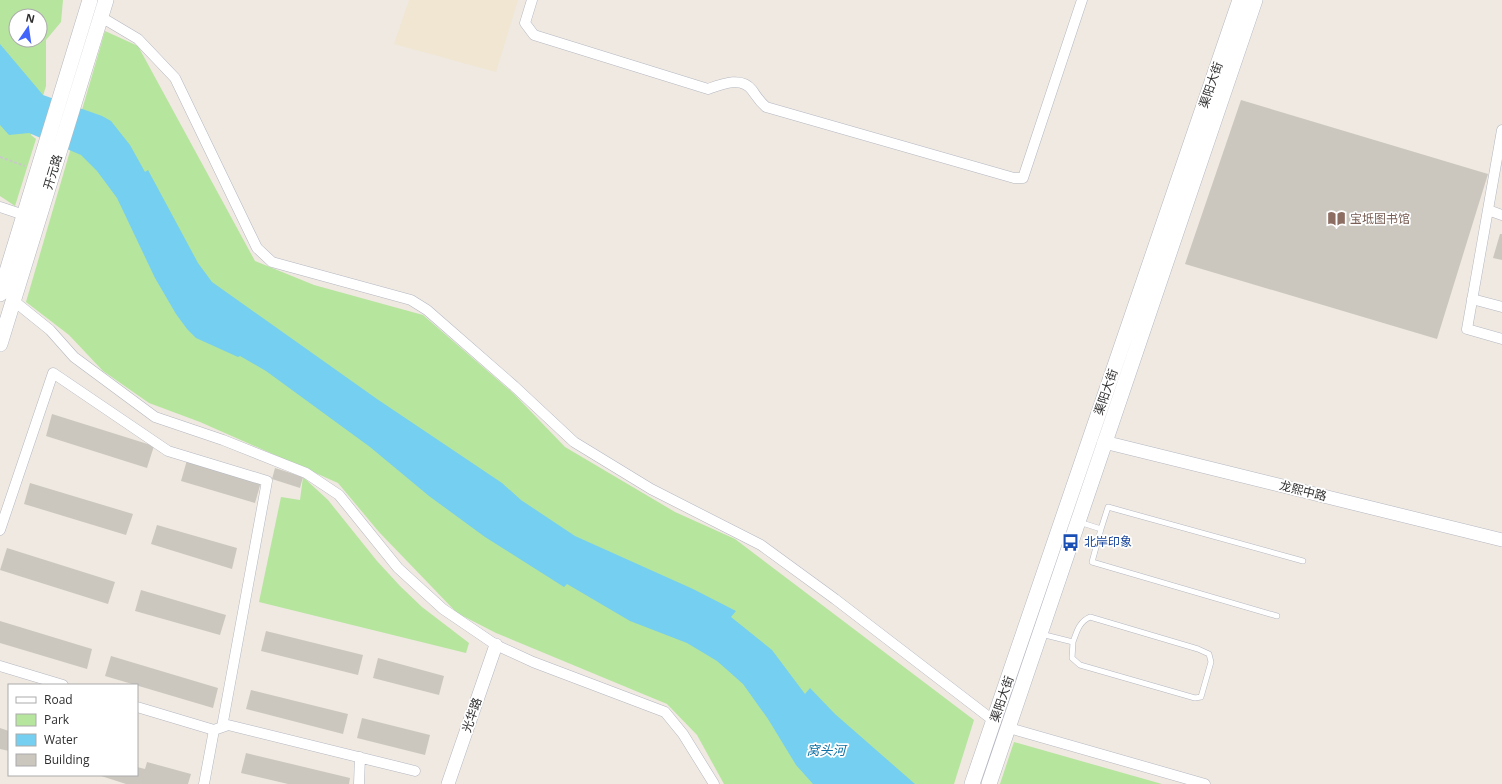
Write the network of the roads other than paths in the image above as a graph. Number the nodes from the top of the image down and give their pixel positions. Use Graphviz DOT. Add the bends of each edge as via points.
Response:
graph roads {
  1 [pos="90,0"];
  2 [pos="106,0"];
  3 [pos="532,0"];
  4 [pos="1082,0"];
  5 [pos="1240,0"];
  6 [pos="1255,0"];
  7 [pos="101,17"];
  8 [pos="1502,130"];
  9 [pos="1500,147"];
  10 [pos="1498,179"];
  11 [pos="0,207"];
  12 [pos="1488,210"];
  13 [pos="24,215"];
  14 [pos="1502,215"];
  15 [pos="0,291"];
  16 [pos="1472,299"];
  17 [pos="14,301"];
  18 [pos="1502,307"];
  19 [pos="1502,339"];
  20 [pos="0,344"];
  21 [pos="1104,442"];
  22 [pos="1078,521"];
  23 [pos="1101,529"];
  24 [pos="0,530"];
  25 [pos="1502,540"];
  26 [pos="1303,561"];
  27 [pos="1277,616"];
  28 [pos="1040,633"];
  29 [pos="1073,642"];
  30 [pos="496,645"];
  31 [pos="0,666"];
  32 [pos="60,684"];
  33 [pos="138,707"];
  34 [pos="994,721"];
  35 [pos="1009,728"];
  36 [pos="218,729"];
  37 [pos="360,757"];
  38 [pos="415,771"];
  39 [pos="204,784"];
  40 [pos="359,784"];
  41 [pos="448,784"];
  42 [pos="714,784"];
  43 [pos="972,784"];
  44 [pos="989,784"];
  45 [pos="1205,784"];
  1 -- 13 [label="main road, 开元路"];
  2 -- 7 [label="main road, 开元路"];
  3 -- 4 [label="street" via="525,23 534,35 708,88 726,82 741,83 751,89 758,100 766,106 1014,178 1023,178"];
  5 -- 34 [label="main road, 渠阳大街"];
  6 -- 21 [label="main road, 渠阳大街"];
  7 -- 17 [label="main road, 开元路"];
  7 -- 34 [label="street" via="138,39 175,78 257,248 272,262 411,300 427,310 574,442 651,489 761,545"];
  8 -- 9 [label="street"];
  9 -- 10 [label="street"];
  10 -- 12 [label="street"];
  11 -- 13 [label="street"];
  12 -- 14 [label="street"];
  12 -- 16 [label="street"];
  13 -- 15 [label="main road, 开元路"];
  16 -- 18 [label="street"];
  16 -- 19 [label="street" via="1467,329"];
  17 -- 20 [label="main road, 开元路"];
  17 -- 30 [label="street" via="50,330 74,357 155,417 223,440 306,473 339,495 398,568 443,609"];
  21 -- 22 [label="main road, 渠阳大街"];
  21 -- 25 [label="street, 龙熙中路"];
  22 -- 23 [label="lane"];
  22 -- 28 [label="main road, 渠阳大街"];
  23 -- 26 [label="lane" via="1108,506"];
  23 -- 27 [label="lane" via="1092,562"];
  24 -- 36 [label="street" via="53,373 168,451 267,480"];
  28 -- 29 [label="lane"];
  28 -- 35 [label="main road, 渠阳大街"];
  29 -- 29 [label="lane" via="1072,658 1080,665 1194,698 1201,697 1210,662 1209,654 1198,649 1090,617 1083,620"];
  30 -- 41 [label="street, 光华路"];
  30 -- 42 [label="street" via="533,662 664,712 683,734"];
  31 -- 32 [label="street"];
  33 -- 36 [label="street"];
  34 -- 43 [label="main road, 渠阳大街"];
  35 -- 44 [label="main road, 渠阳大街"];
  35 -- 45 [label="street"];
  36 -- 37 [label="street" via="228,725"];
  36 -- 39 [label="street"];
  37 -- 38 [label="street"];
  37 -- 40 [label="street"];
}
